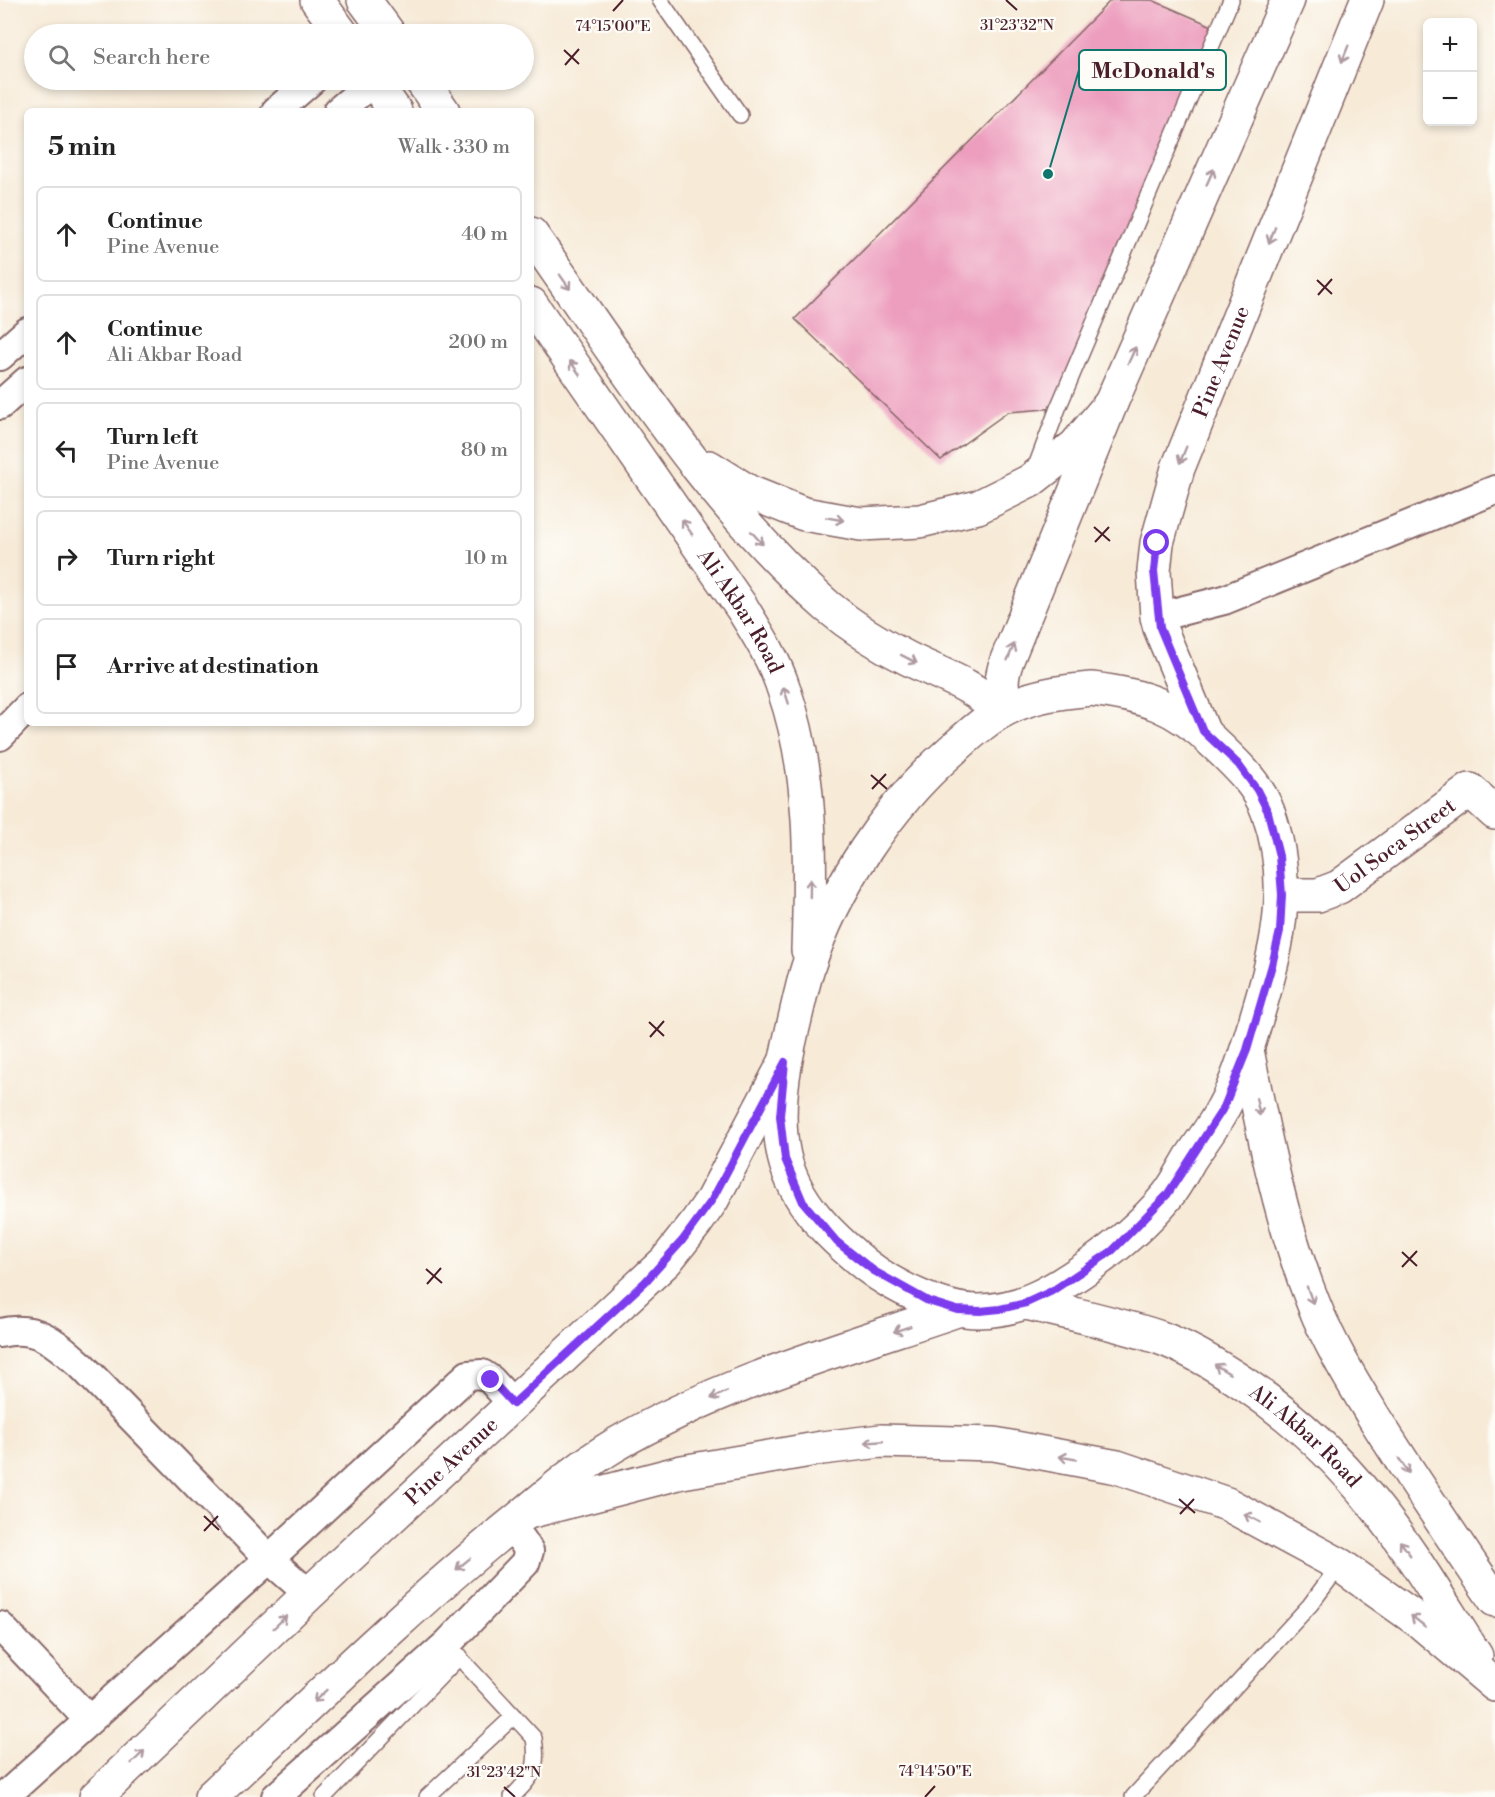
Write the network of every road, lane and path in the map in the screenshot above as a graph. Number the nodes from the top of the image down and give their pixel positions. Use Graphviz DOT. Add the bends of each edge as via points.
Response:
graph roads {
  1 [pos="317,0"];
  2 [pos="660,0"];
  3 [pos="1231,0"];
  4 [pos="1288,0"];
  5 [pos="1367,0"];
  6 [pos="335,24"];
  7 [pos="300,90"];
  8 [pos="362,90"];
  9 [pos="381,90"];
  10 [pos="428,90"];
  11 [pos="279,108"];
  12 [pos="341,108"];
  13 [pos="393,108"];
  14 [pos="441,108"];
  15 [pos="740,116"];
  16 [pos="534,238"];
  17 [pos="534,308"];
  18 [pos="24,335"];
  19 [pos="0,356"];
  20 [pos="24,384"];
  21 [pos="1111,403"];
  22 [pos="0,405"];
  23 [pos="687,454"];
  24 [pos="1030,481"];
  25 [pos="1495,490"];
  26 [pos="1157,617"];
  27 [pos="1004,710"];
  28 [pos="24,711"];
  29 [pos="1203,731"];
  30 [pos="0,736"];
  31 [pos="1495,813"];
  32 [pos="1282,895"];
  33 [pos="808,967"];
  34 [pos="1247,1050"];
  35 [pos="785,1062"];
  36 [pos="1026,1303"];
  37 [pos="957,1310"];
  38 [pos="0,1333"];
  39 [pos="513,1404"];
  40 [pos="518,1519"];
  41 [pos="270,1559"];
  42 [pos="1340,1565"];
  43 [pos="309,1594"];
  44 [pos="1495,1600"];
  45 [pos="0,1626"];
  46 [pos="454,1650"];
  47 [pos="1495,1685"];
  48 [pos="514,1716"];
  49 [pos="89,1720"];
  50 [pos="4,1797"];
  51 [pos="96,1797"];
  52 [pos="211,1797"];
  53 [pos="276,1797"];
  54 [pos="324,1797"];
  55 [pos="427,1797"];
  56 [pos="512,1797"];
  57 [pos="1133,1797"];
  1 -- 6 [label="main road"];
  2 -- 15 [label="lane"];
  3 -- 24 [label="lane"];
  21 -- 4 [label="main road, one-way"];
  5 -- 26 [label="main road, Pine Avenue, one-way" via="1178,468 1157,543"];
  7 -- 11 [label="street"];
  8 -- 12 [label="street"];
  9 -- 13 [label="main road"];
  10 -- 14 [label="main road"];
  16 -- 23 [label="main road, one-way"];
  33 -- 17 [label="main road, Ali Akbar Road, one-way" via="808,810 795,726 784,688 742,608"];
  18 -- 19 [label="street"];
  20 -- 22 [label="street"];
  21 -- 24 [label="main road" via="1075,446"];
  27 -- 21 [label="main road, one-way" via="1001,677"];
  23 -- 24 [label="main road, one-way" via="749,492 804,514 861,524 920,521 978,507"];
  23 -- 27 [label="main road, one-way" via="776,559 835,613 873,639 966,685"];
  25 -- 26 [label="street" via="1224,600"];
  26 -- 29 [label="main road, Pine Avenue"];
  27 -- 29 [label="main road, Ali Akbar Road" via="1054,692 1091,689 1151,700"];
  27 -- 33 [label="main road, Ali Akbar Road" via="937,763 888,817 845,883"];
  28 -- 30 [label="street"];
  29 -- 32 [label="main road, Ali Akbar Road" via="1238,764 1268,812 1279,856"];
  31 -- 32 [label="main road, Uol Soca Street" via="1470,790 1340,887 1318,895"];
  32 -- 34 [label="main road, Ali Akbar Road" via="1280,931"];
  33 -- 35 [label="main road, Ali Akbar Road"];
  34 -- 36 [label="main road, Ali Akbar Road" via="1224,1107 1167,1195 1112,1251 1052,1291"];
  34 -- 44 [label="main road, Ali Akbar Road, one-way" via="1290,1239 1315,1307 1346,1370 1397,1455"];
  35 -- 37 [label="main road, Ali Akbar Road" via="780,1116 785,1159 803,1202 837,1242 874,1271 928,1301"];
  35 -- 39 [label="main road, Pine Avenue" via="712,1200 682,1241 645,1282"];
  36 -- 37 [label="main road, Ali Akbar Road" via="1000,1309"];
  47 -- 36 [label="main road, Ali Akbar Road, one-way" via="1372,1503 1328,1454 1265,1398 1220,1367 1159,1338"];
  37 -- 40 [label="main road, one-way" via="782,1370 675,1414 615,1445"];
  38 -- 41 [label="street" via="35,1332 55,1342"];
  39 -- 41 [label="street" via="482,1374 468,1376"];
  39 -- 43 [label="main road, Pine Avenue"];
  42 -- 40 [label="main road, one-way" via="1227,1504 1117,1467 994,1444 881,1441 822,1448 682,1472"];
  40 -- 46 [label="street" via="522,1540 529,1551 525,1563"];
  40 -- 52 [label="main road, one-way" via="453,1572"];
  41 -- 43 [label="street"];
  41 -- 49 [label="street"];
  47 -- 42 [label="main road, one-way" via="1419,1621"];
  42 -- 57 [label="lane" via="1310,1605"];
  51 -- 43 [label="main road, Pine Avenue, one-way"];
  45 -- 49 [label="street"];
  46 -- 48 [label="lane"];
  46 -- 53 [label="street"];
  46 -- 54 [label="lane"];
  48 -- 55 [label="lane"];
  48 -- 56 [label="lane" via="534,1738 537,1758 529,1780"];
  49 -- 50 [label="street"];
}
